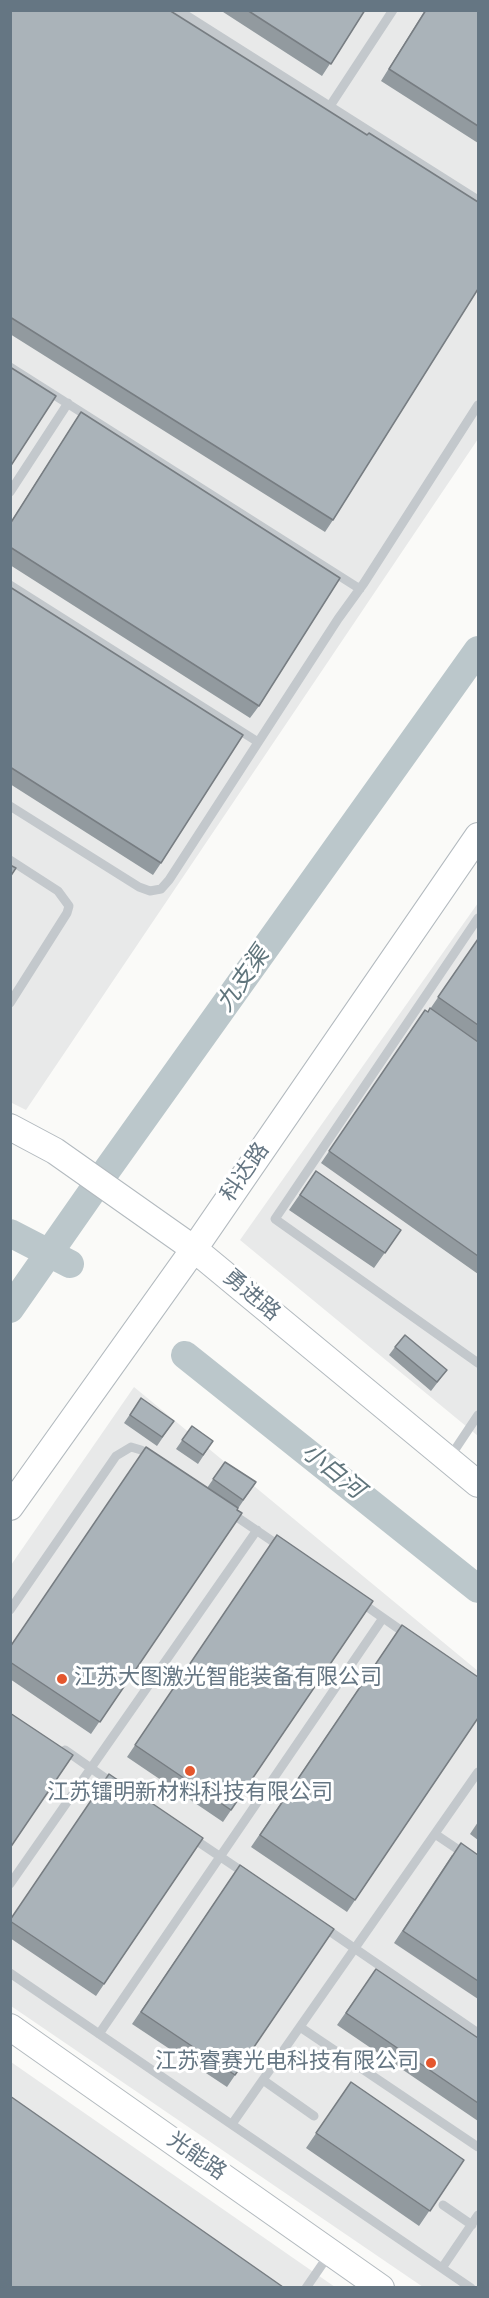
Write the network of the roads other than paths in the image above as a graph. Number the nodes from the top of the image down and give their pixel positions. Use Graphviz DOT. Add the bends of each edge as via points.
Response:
graph roads {
  1 [pos="178,10"];
  2 [pos="393,10"];
  3 [pos="330,106"];
  4 [pos="478,200"];
  5 [pos="10,367"];
  6 [pos="68,403"];
  7 [pos="478,405"];
  8 [pos="10,492"];
  9 [pos="10,585"];
  10 [pos="360,589"];
  11 [pos="258,742"];
  12 [pos="10,806"];
  13 [pos="478,836"];
  14 [pos="10,860"];
  15 [pos="478,918"];
  16 [pos="10,1003"];
  17 [pos="417,1008"];
  18 [pos="426,1015"];
  19 [pos="10,1126"];
  20 [pos="194,1249"];
  21 [pos="478,1363"];
  22 [pos="478,1415"];
  23 [pos="449,1460"];
  24 [pos="160,1464"];
  25 [pos="478,1484"];
  26 [pos="218,1504"];
  27 [pos="10,1507"];
  28 [pos="256,1530"];
  29 [pos="286,1550"];
  30 [pos="354,1598"];
  31 [pos="10,1610"];
  32 [pos="383,1618"];
  33 [pos="421,1644"];
  34 [pos="55,1744"];
  35 [pos="91,1768"];
  36 [pos="478,1772"];
  37 [pos="128,1794"];
  38 [pos="183,1831"];
  39 [pos="435,1834"];
  40 [pos="220,1856"];
  41 [pos="478,1863"];
  42 [pos="258,1883"];
  43 [pos="10,1884"];
  44 [pos="316,1922"];
  45 [pos="354,1948"];
  46 [pos="10,1973"];
  47 [pos="10,2027"];
  48 [pos="300,2027"];
  49 [pos="478,2033"];
  50 [pos="99,2034"];
  51 [pos="263,2080"];
  52 [pos="314,2116"];
  53 [pos="232,2124"];
  54 [pos="478,2147"];
  55 [pos="443,2205"];
  56 [pos="478,2215"];
  57 [pos="472,2225"];
  58 [pos="331,2252"];
  59 [pos="442,2268"];
  60 [pos="306,2288"];
  61 [pos="381,2288"];
  62 [pos="471,2288"];
  1 -- 3 [label="lane"];
  2 -- 3 [label="lane"];
  3 -- 4 [label="lane"];
  5 -- 6 [label="lane"];
  6 -- 8 [label="lane"];
  6 -- 10 [label="lane"];
  7 -- 10 [label="lane"];
  9 -- 11 [label="lane"];
  10 -- 11 [label="lane"];
  11 -- 12 [label="lane" via="161,889 139,887"];
  13 -- 20 [label="street, 科达路"];
  14 -- 16 [label="lane" via="58,891 69,906"];
  15 -- 17 [label="lane"];
  17 -- 18 [label="lane"];
  17 -- 21 [label="lane" via="275,1220"];
  19 -- 20 [label="street, 勇进路" via="55,1151"];
  20 -- 23 [label="street, 勇进路"];
  20 -- 27 [label="street, 科达路"];
  22 -- 23 [label="lane"];
  23 -- 25 [label="street, 勇进路"];
  24 -- 31 [label="lane" via="131,1447 116,1456"];
  26 -- 28 [label="lane"];
  28 -- 29 [label="lane"];
  28 -- 35 [label="lane"];
  30 -- 32 [label="lane"];
  32 -- 33 [label="lane"];
  32 -- 40 [label="lane"];
  34 -- 35 [label="lane"];
  35 -- 37 [label="lane"];
  35 -- 43 [label="lane"];
  36 -- 39 [label="lane"];
  38 -- 40 [label="lane"];
  39 -- 41 [label="lane"];
  39 -- 45 [label="lane"];
  40 -- 42 [label="lane"];
  40 -- 50 [label="lane"];
  44 -- 45 [label="lane"];
  45 -- 48 [label="lane"];
  45 -- 49 [label="lane"];
  46 -- 50 [label="lane"];
  47 -- 58 [label="street, 光能路"];
  48 -- 51 [label="lane"];
  48 -- 54 [label="lane"];
  50 -- 53 [label="lane"];
  51 -- 52 [label="lane"];
  51 -- 53 [label="lane"];
  53 -- 59 [label="lane"];
  55 -- 57 [label="lane"];
  56 -- 57 [label="lane"];
  57 -- 59 [label="lane"];
  58 -- 60 [label="lane"];
  58 -- 61 [label="street, 光能路"];
  59 -- 62 [label="lane"];
}
